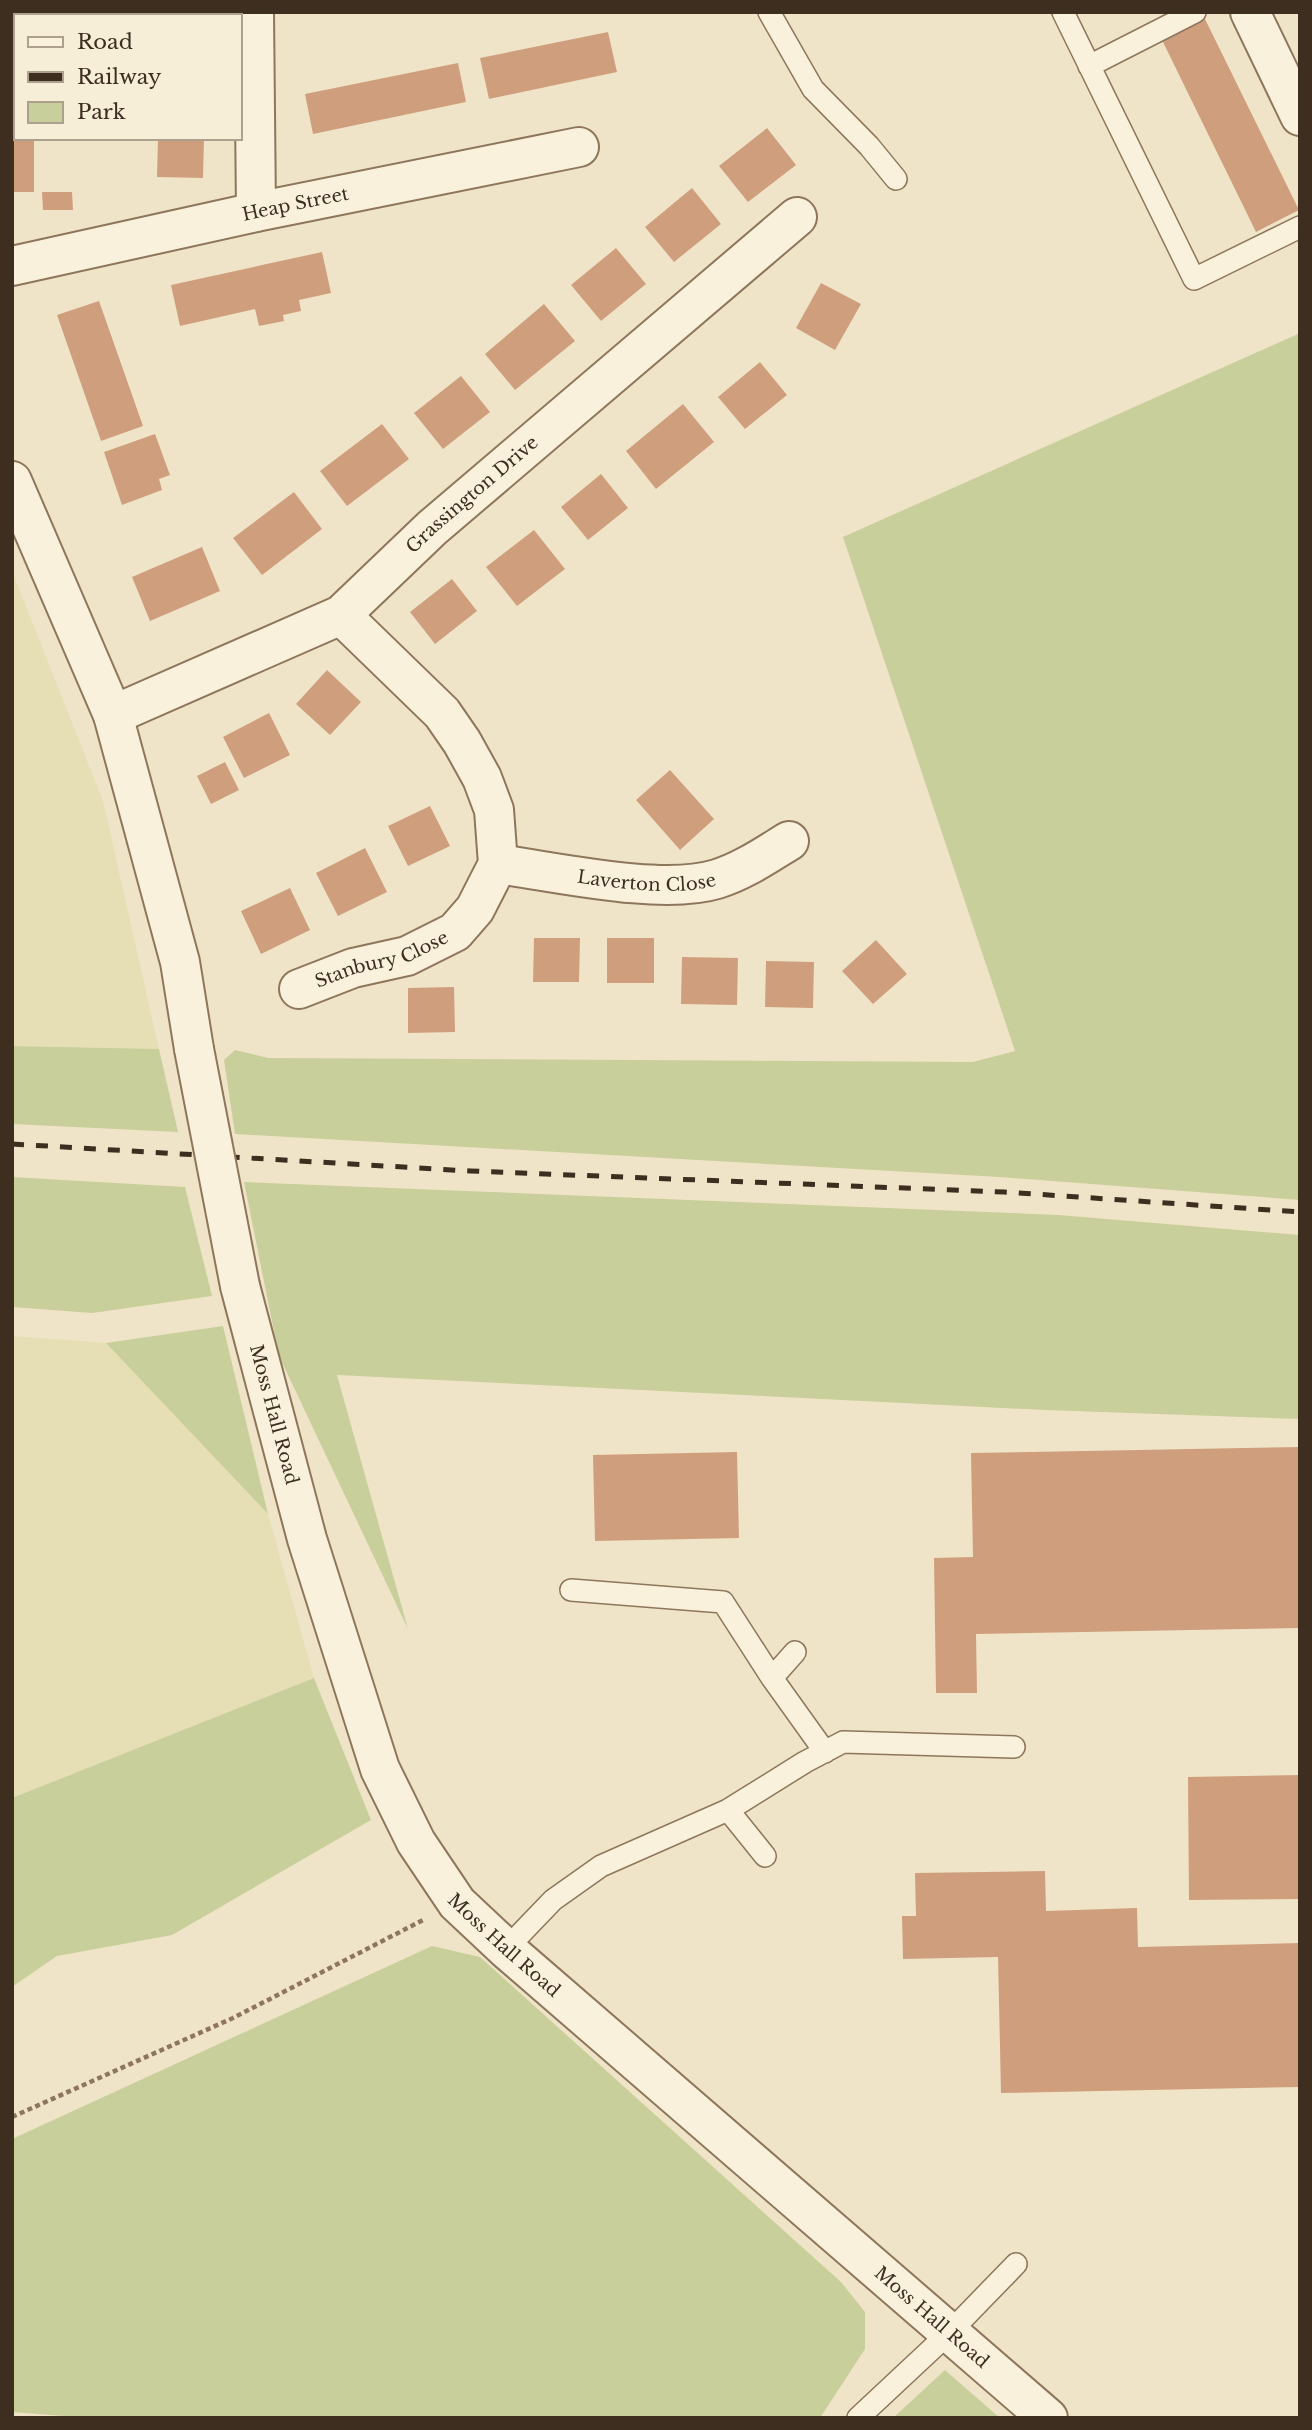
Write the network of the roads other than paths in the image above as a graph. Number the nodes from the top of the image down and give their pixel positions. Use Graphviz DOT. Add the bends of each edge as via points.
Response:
graph roads {
  1 [pos="254,12"];
  2 [pos="769,12"];
  3 [pos="1063,12"];
  4 [pos="1195,12"];
  5 [pos="1250,12"];
  6 [pos="1089,66"];
  7 [pos="1300,116"];
  8 [pos="579,147"];
  9 [pos="896,179"];
  10 [pos="256,212"];
  11 [pos="797,217"];
  12 [pos="1300,227"];
  13 [pos="12,265"];
  14 [pos="12,481"];
  15 [pos="341,615"];
  16 [pos="113,715"];
  17 [pos="789,841"];
  18 [pos="498,864"];
  19 [pos="299,989"];
  20 [pos="571,1590"];
  21 [pos="795,1652"];
  22 [pos="772,1678"];
  23 [pos="1014,1747"];
  24 [pos="825,1752"];
  25 [pos="728,1811"];
  26 [pos="765,1856"];
  27 [pos="506,1949"];
  28 [pos="1016,2264"];
  29 [pos="950,2332"];
  30 [pos="858,2418"];
  31 [pos="1048,2418"];
  1 -- 10 [label="street"];
  2 -- 9 [label="lane" via="813,89"];
  3 -- 6 [label="lane"];
  4 -- 6 [label="lane"];
  5 -- 7 [label="street"];
  6 -- 12 [label="lane" via="1194,279"];
  8 -- 10 [label="street, Heap Street"];
  10 -- 13 [label="street, Heap Street"];
  11 -- 15 [label="street, Grassington Drive" via="432,528"];
  14 -- 16 [label="street, Moss Hall Road"];
  15 -- 16 [label="street, Grassington Drive"];
  15 -- 18 [label="street" via="442,713 462,742 494,810"];
  16 -- 27 [label="street, Moss Hall Road, bridge" via="180,962 240,1286 307,1539 380,1769 416,1842 457,1903"];
  17 -- 18 [label="street, Laverton Close" via="717,879 684,885 634,883"];
  18 -- 19 [label="street, Stanbury Close" via="475,908 455,932 407,956 353,968"];
  20 -- 22 [label="lane" via="723,1602"];
  21 -- 22 [label="lane"];
  22 -- 24 [label="lane"];
  23 -- 24 [label="lane" via="844,1742"];
  24 -- 25 [label="lane"];
  25 -- 26 [label="lane"];
  25 -- 27 [label="lane" via="601,1866 554,1900"];
  27 -- 29 [label="street, Moss Hall Road"];
  28 -- 29 [label="lane"];
  29 -- 30 [label="lane"];
  29 -- 31 [label="street, Moss Hall Road"];
}
